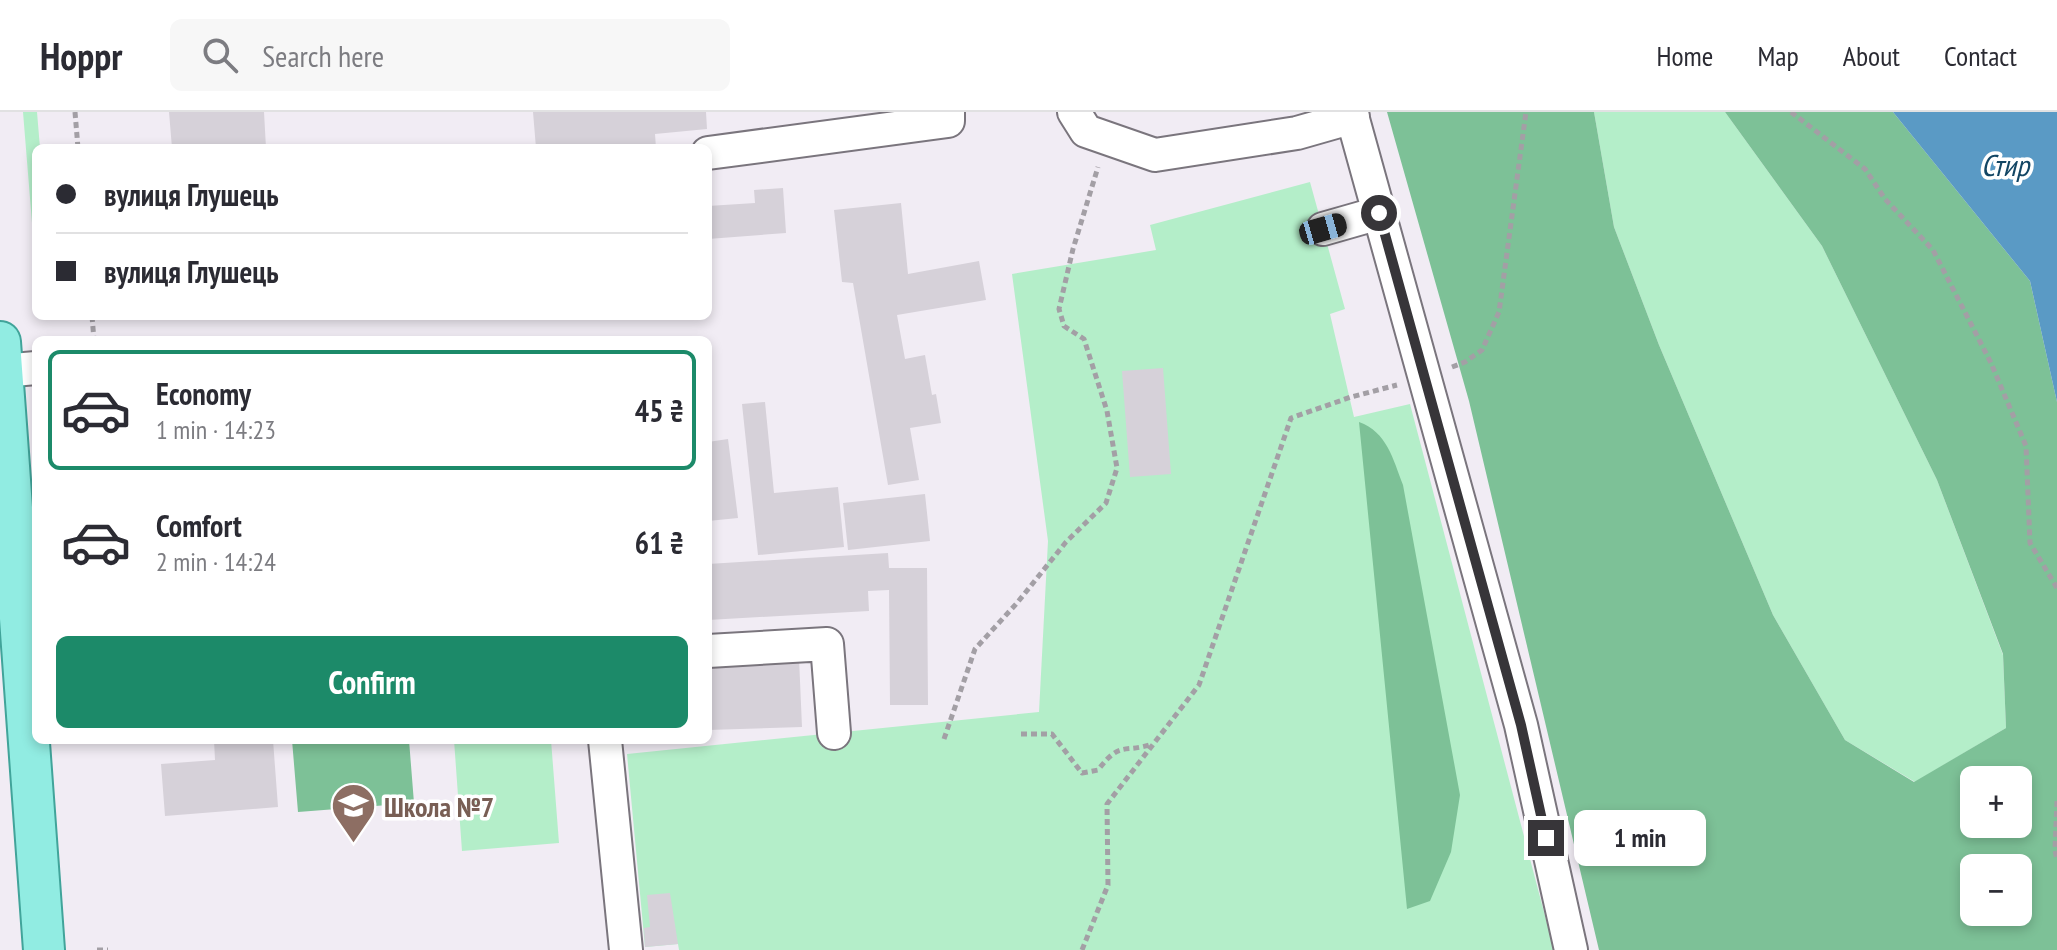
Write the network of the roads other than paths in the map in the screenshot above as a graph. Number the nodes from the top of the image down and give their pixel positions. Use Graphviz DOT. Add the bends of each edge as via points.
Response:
graph roads {
  1 [pos="948,112"];
  2 [pos="1074,112"];
  3 [pos="1352,115"];
  4 [pos="712,152"];
  5 [pos="1379,213"];
  6 [pos="1323,229"];
  7 [pos="13,360"];
  8 [pos="712,651"];
  9 [pos="32,722"];
  10 [pos="834,733"];
  11 [pos="33,744"];
  12 [pos="605,744"];
  13 [pos="44,950"];
  14 [pos="626,950"];
  15 [pos="1571,950"];
  1 -- 4 [label="street" via="948,121"];
  2 -- 3 [label="street" via="1086,131 1155,155 1297,133"];
  3 -- 5 [label="street"];
  5 -- 6 [label="street"];
  5 -- 15 [label="street" via="1521,725"];
  7 -- 9 [label="main road"];
  8 -- 10 [label="street" via="827,644"];
  11 -- 13 [label="main road"];
  12 -- 14 [label="street"];
}
